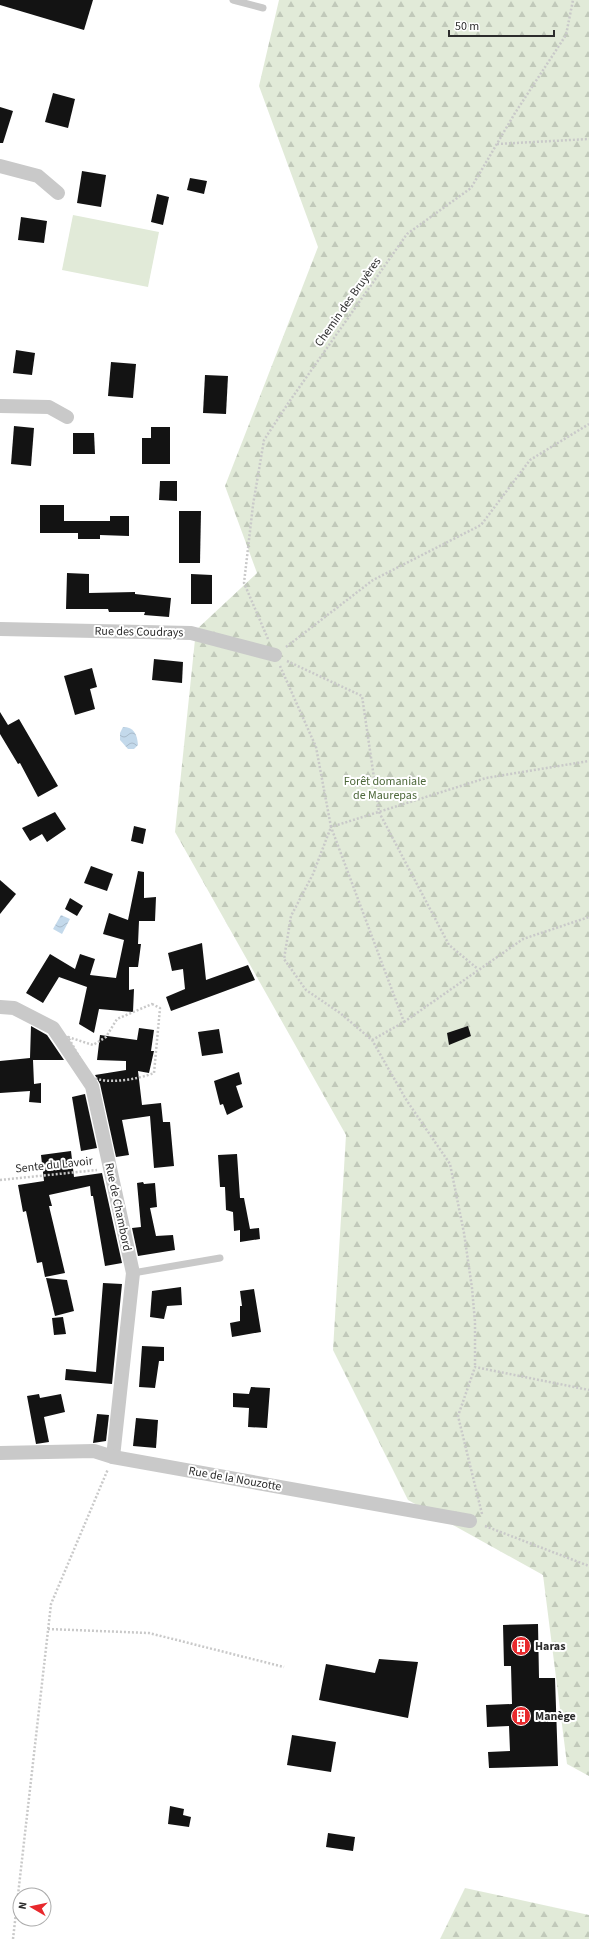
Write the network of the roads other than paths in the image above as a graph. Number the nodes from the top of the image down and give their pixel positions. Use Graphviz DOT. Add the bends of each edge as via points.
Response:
graph roads {
  1 [pos="233,0"];
  2 [pos="263,8"];
  3 [pos="0,166"];
  4 [pos="58,192"];
  5 [pos="0,406"];
  6 [pos="67,417"];
  7 [pos="0,629"];
  8 [pos="275,655"];
  9 [pos="0,1007"];
  10 [pos="220,1258"];
  11 [pos="133,1273"];
  12 [pos="0,1453"];
  13 [pos="113,1457"];
  14 [pos="470,1521"];
  1 -- 2 [label="lane"];
  3 -- 4 [label="street" via="38,176"];
  5 -- 6 [label="street" via="49,407"];
  7 -- 8 [label="street, Rue des Coudrays" via="191,633"];
  9 -- 11 [label="street, Rue de Chambord" via="14,1008 53,1028 92,1086"];
  10 -- 11 [label="lane"];
  11 -- 13 [label="street, Rue de Chambord"];
  12 -- 13 [label="street, Rue de la Nouzotte" via="94,1451"];
  13 -- 14 [label="street, Rue de la Nouzotte"];
}
